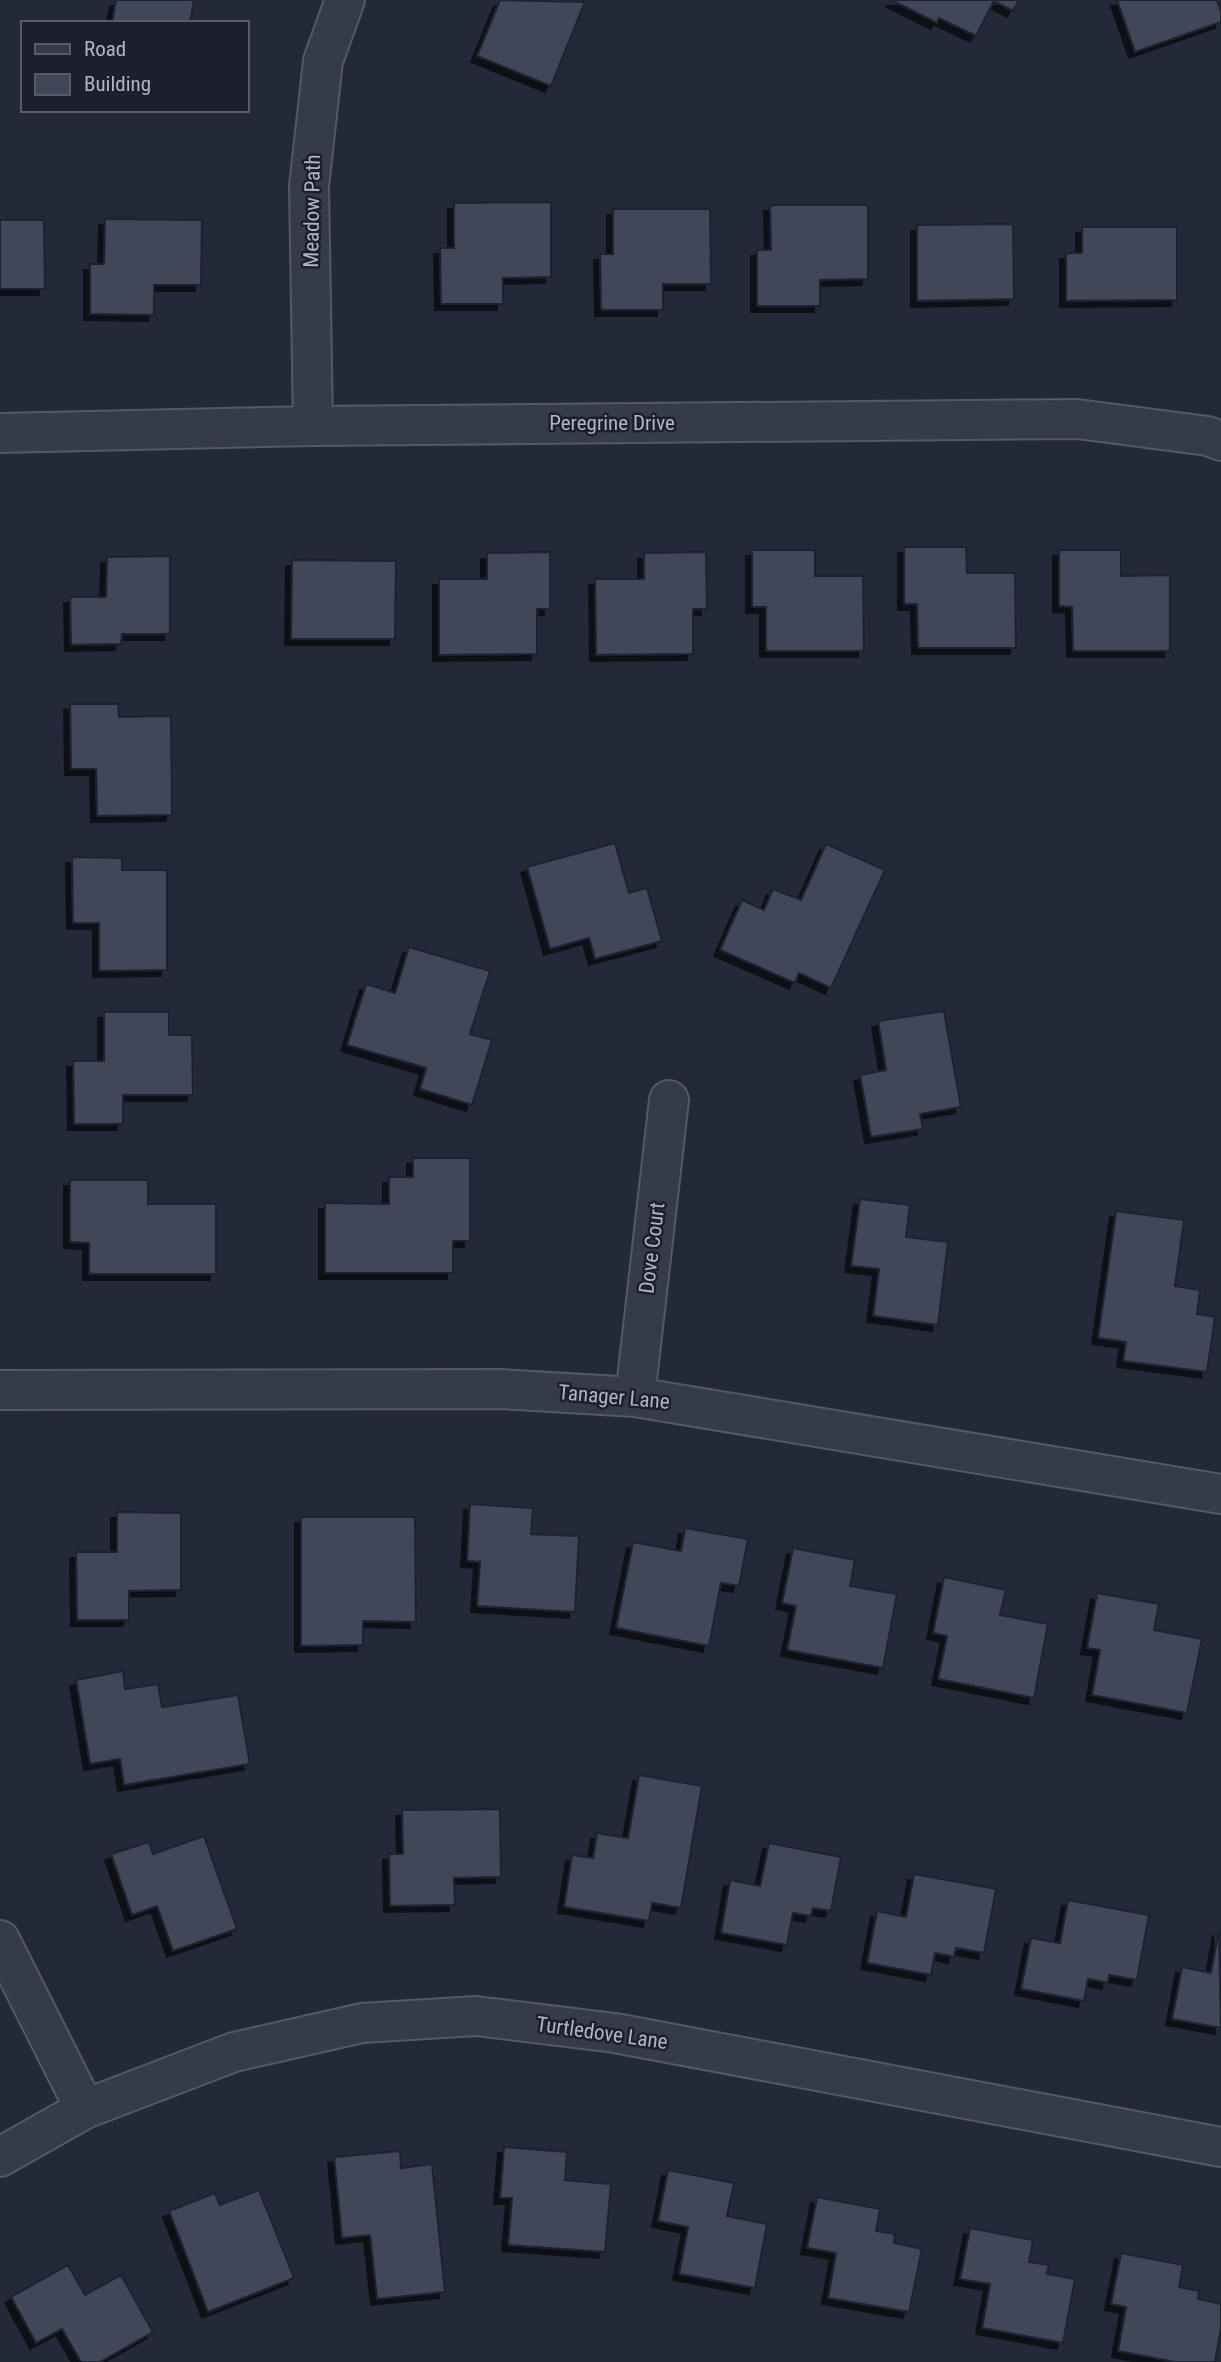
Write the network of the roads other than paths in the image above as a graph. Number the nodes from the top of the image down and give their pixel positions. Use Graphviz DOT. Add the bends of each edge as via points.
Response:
graph roads {
  1 [pos="345,0"];
  2 [pos="313,426"];
  3 [pos="0,433"];
  4 [pos="1221,441"];
  5 [pos="669,1100"];
  6 [pos="0,1390"];
  7 [pos="635,1397"];
  8 [pos="1221,1494"];
  9 [pos="0,1940"];
  10 [pos="85,2109"];
  11 [pos="1221,2147"];
  12 [pos="0,2157"];
  1 -- 2 [label="street, Meadow Path" via="323,61 309,186"];
  2 -- 3 [label="street, Peregrine Drive"];
  2 -- 4 [label="street, Peregrine Drive" via="1077,419"];
  5 -- 7 [label="street, Dove Court"];
  6 -- 7 [label="street, Tanager Lane" via="501,1389"];
  7 -- 8 [label="street, Tanager Lane"];
  9 -- 10 [label="street"];
  10 -- 11 [label="street, Turtledove Lane" via="234,2052 362,2023 476,2016 615,2033"];
  10 -- 12 [label="street, Turtledove Lane"];
}
